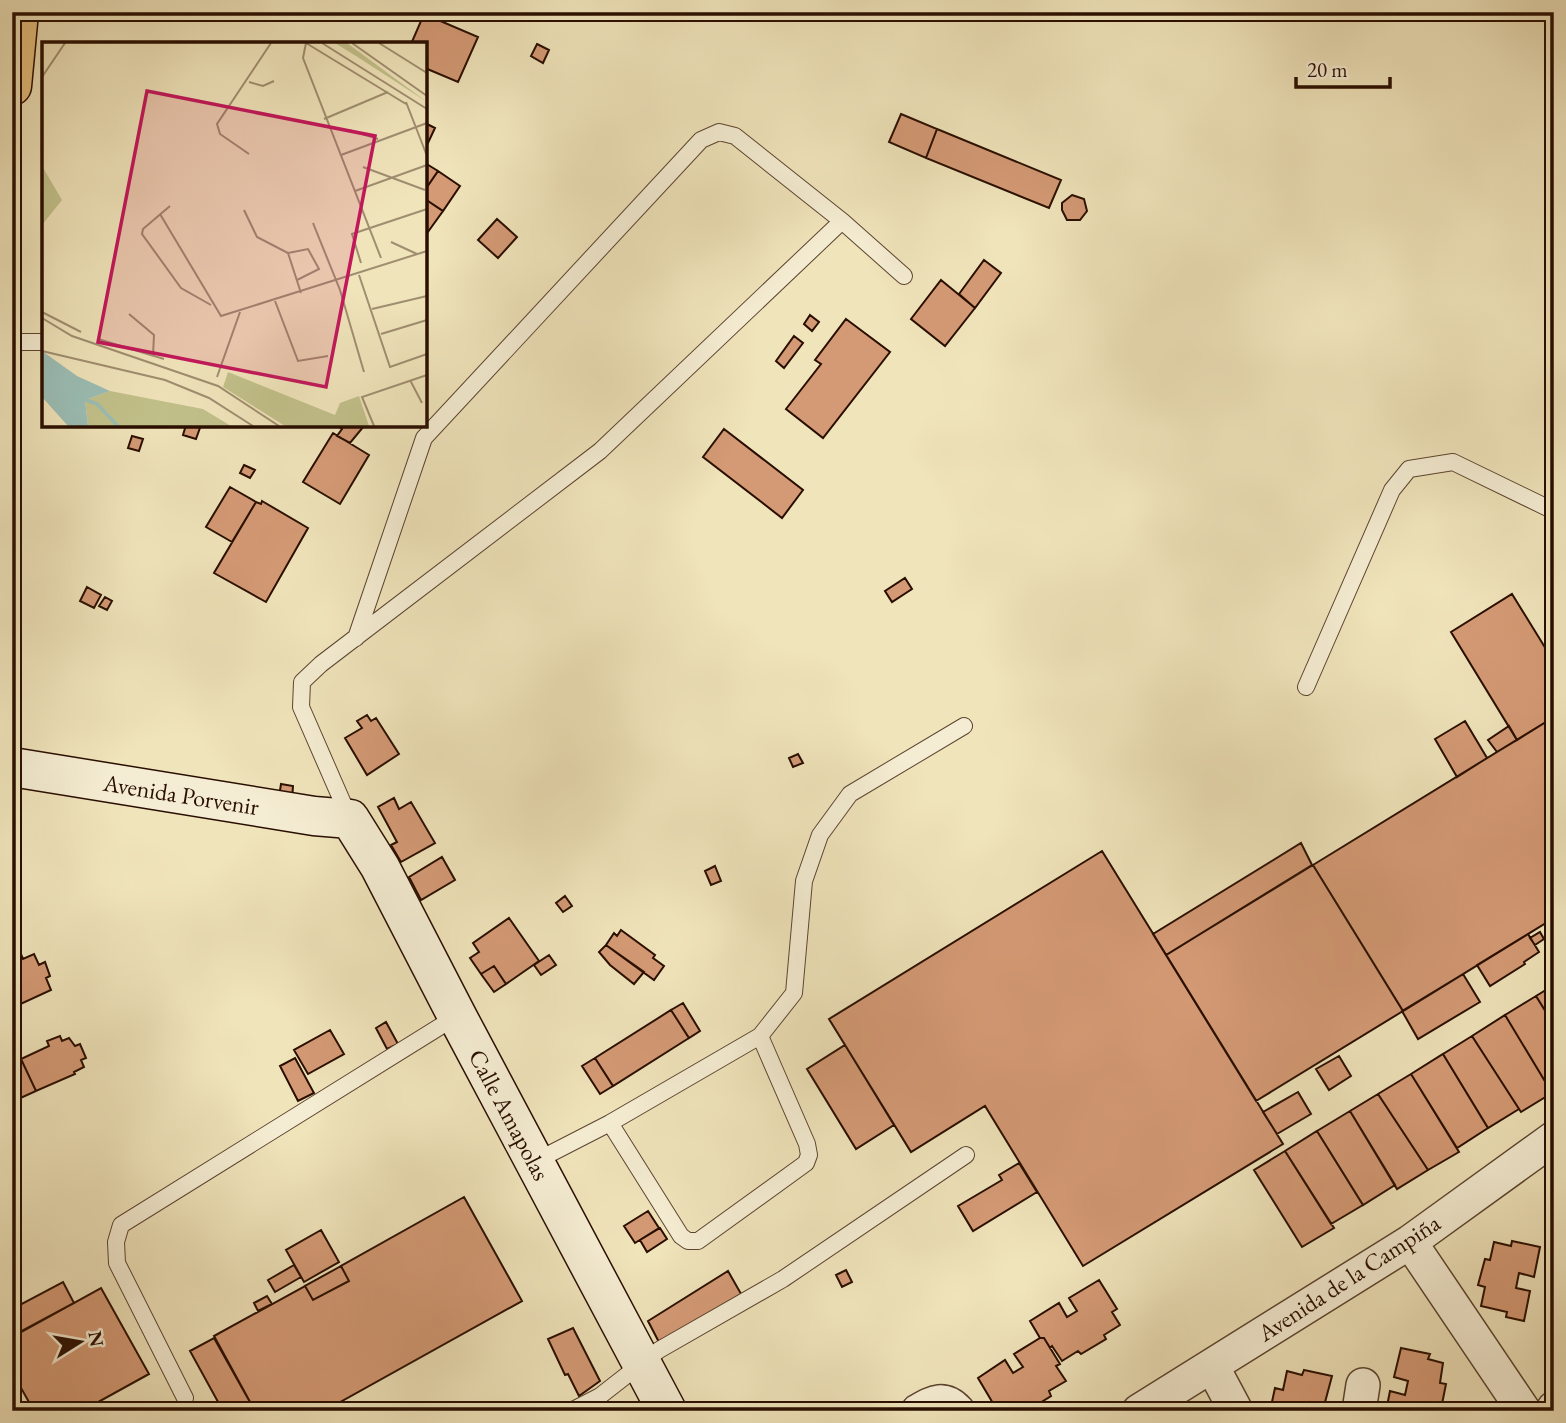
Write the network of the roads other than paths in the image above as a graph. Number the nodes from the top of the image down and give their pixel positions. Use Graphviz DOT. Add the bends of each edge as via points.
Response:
graph roads {
  1 [pos="19,12"];
  2 [pos="12,86"];
  3 [pos="842,221"];
  4 [pos="904,276"];
  5 [pos="12,342"];
  6 [pos="42,342"];
  7 [pos="1554,511"];
  8 [pos="356,638"];
  9 [pos="1306,687"];
  10 [pos="964,726"];
  11 [pos="12,767"];
  12 [pos="350,819"];
  13 [pos="457,1016"];
  14 [pos="760,1037"];
  15 [pos="610,1124"];
  16 [pos="1554,1139"];
  17 [pos="966,1155"];
  18 [pos="534,1162"];
  19 [pos="1410,1242"];
  20 [pos="642,1363"];
  21 [pos="1212,1366"];
  22 [pos="185,1398"];
  23 [pos="571,1411"];
  24 [pos="667,1411"];
  25 [pos="918,1411"];
  26 [pos="958,1411"];
  27 [pos="1139,1411"];
  28 [pos="1236,1411"];
  29 [pos="1524,1411"];
  1 -- 2 [label="highway"];
  3 -- 4 [label="lane"];
  3 -- 8 [label="lane" via="600,451"];
  3 -- 8 [label="lane" via="735,136 719,132 701,140 424,438"];
  5 -- 6 [label="lane"];
  7 -- 9 [label="lane" via="1453,462 1409,469 1392,490"];
  8 -- 12 [label="lane" via="302,682 301,707"];
  10 -- 14 [label="lane" via="850,794 820,835 804,881 794,993"];
  11 -- 12 [label="street, Avenida Porvenir"];
  12 -- 13 [label="street, Calle Amapolas"];
  13 -- 18 [label="street, Calle Amapolas"];
  13 -- 22 [label="lane" via="121,1225 117,1262"];
  14 -- 15 [label="lane"];
  14 -- 15 [label="lane" via="809,1155 806,1163 698,1241 681,1236"];
  15 -- 18 [label="lane"];
  16 -- 19 [label="street, Avenida de la Campiña"];
  17 -- 20 [label="lane" via="783,1279"];
  18 -- 20 [label="street, Calle Amapolas"];
  19 -- 21 [label="street, Avenida de la Campiña"];
  19 -- 29 [label="street"];
  20 -- 23 [label="lane" via="600,1396"];
  20 -- 24 [label="street, Calle Amapolas"];
  21 -- 27 [label="street, Avenida de la Campiña"];
  21 -- 28 [label="street"];
  25 -- 26 [label="street" via="937,1400 950,1402"];
}
